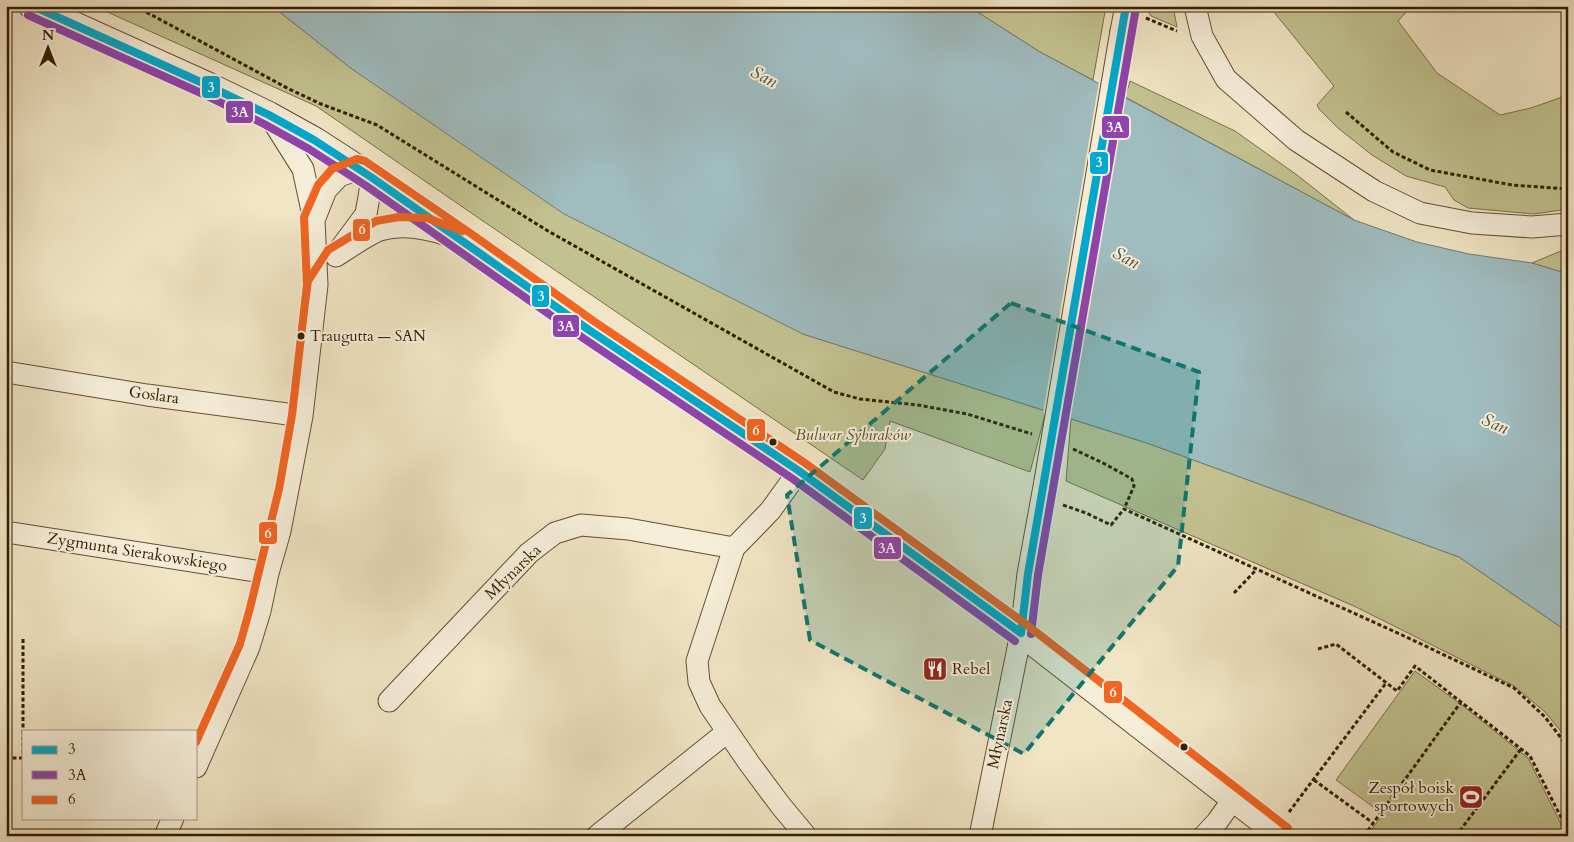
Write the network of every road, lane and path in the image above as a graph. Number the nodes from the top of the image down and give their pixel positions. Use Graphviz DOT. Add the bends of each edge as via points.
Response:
graph roads {
  1 [pos="32,6"];
  2 [pos="135,6"];
  3 [pos="1195,6"];
  4 [pos="1132,11"];
  5 [pos="1183,33"];
  6 [pos="1346,112"];
  7 [pos="269,115"];
  8 [pos="365,173"];
  9 [pos="1568,189"];
  10 [pos="314,220"];
  11 [pos="1568,224"];
  12 [pos="467,243"];
  13 [pos="336,256"];
  14 [pos="317,285"];
  15 [pos="6,372"];
  16 [pos="302,416"];
  17 [pos="1035,436"];
  18 [pos="1070,448"];
  19 [pos="799,472"];
  20 [pos="1062,504"];
  21 [pos="1124,509"];
  22 [pos="6,532"];
  23 [pos="734,548"];
  24 [pos="1256,570"];
  25 [pos="268,573"];
  26 [pos="1234,593"];
  27 [pos="1021,633"];
  28 [pos="23,639"];
  29 [pos="1318,649"];
  30 [pos="1386,683"];
  31 [pos="389,701"];
  32 [pos="1461,702"];
  33 [pos="24,730"];
  34 [pos="727,732"];
  35 [pos="1568,747"];
  36 [pos="1521,749"];
  37 [pos="6,758"];
  38 [pos="22,758"];
  39 [pos="198,762"];
  40 [pos="1314,780"];
  41 [pos="1234,798"];
  42 [pos="172,820"];
  43 [pos="1373,823"];
  44 [pos="1284,827"];
  45 [pos="1568,832"];
  46 [pos="165,836"];
  47 [pos="597,836"];
  48 [pos="806,836"];
  49 [pos="980,836"];
  50 [pos="1204,836"];
  51 [pos="1364,836"];
  52 [pos="1456,836"];
  1 -- 7 [label="street"];
  2 -- 17 [label="path" via="289,89 377,125 548,231 834,392 860,399 967,414"];
  3 -- 11 [label="street" via="1202,36 1226,79 1296,140 1374,191 1420,213 1472,223 1532,227"];
  4 -- 5 [label="path"];
  4 -- 27 [label="street, Młynarska, bridge" via="1121,31 1028,574"];
  6 -- 9 [label="path" via="1393,152 1430,170 1512,185"];
  7 -- 8 [label="street"];
  7 -- 10 [label="street" via="303,169"];
  8 -- 10 [label="street" via="340,176 326,190"];
  8 -- 12 [label="street"];
  8 -- 13 [label="street" via="370,191 366,214"];
  10 -- 14 [label="street"];
  12 -- 13 [label="street" via="426,228 400,227 380,230"];
  12 -- 19 [label="street"];
  13 -- 14 [label="street"];
  14 -- 16 [label="street"];
  15 -- 16 [label="street, Goslara"];
  16 -- 25 [label="street" via="289,491"];
  18 -- 21 [label="path" via="1132,479 1134,486"];
  19 -- 23 [label="street" via="770,511"];
  19 -- 27 [label="street"];
  20 -- 21 [label="path" via="1111,525"];
  21 -- 24 [label="path"];
  22 -- 25 [label="street, Zygmunta Sierakowskiego"];
  23 -- 31 [label="street, Młynarska" via="600,526 581,525 555,533 529,553"];
  23 -- 34 [label="street" via="696,661 699,682"];
  24 -- 26 [label="path"];
  24 -- 35 [label="path" via="1514,688 1544,717"];
  25 -- 39 [label="street" via="249,647"];
  27 -- 41 [label="street"];
  27 -- 49 [label="street, Młynarska"];
  28 -- 33 [label="path"];
  29 -- 30 [label="path" via="1336,644"];
  30 -- 32 [label="path" via="1397,691 1415,666"];
  30 -- 40 [label="path"];
  32 -- 36 [label="path"];
  32 -- 43 [label="path"];
  34 -- 47 [label="street"];
  34 -- 48 [label="street"];
  36 -- 45 [label="path" via="1530,756"];
  36 -- 52 [label="path"];
  37 -- 38 [label="path"];
  40 -- 43 [label="path"];
  40 -- 44 [label="path"];
  41 -- 44 [label="street"];
  41 -- 50 [label="street"];
  42 -- 46 [label="street"];
  43 -- 51 [label="path"];
}
